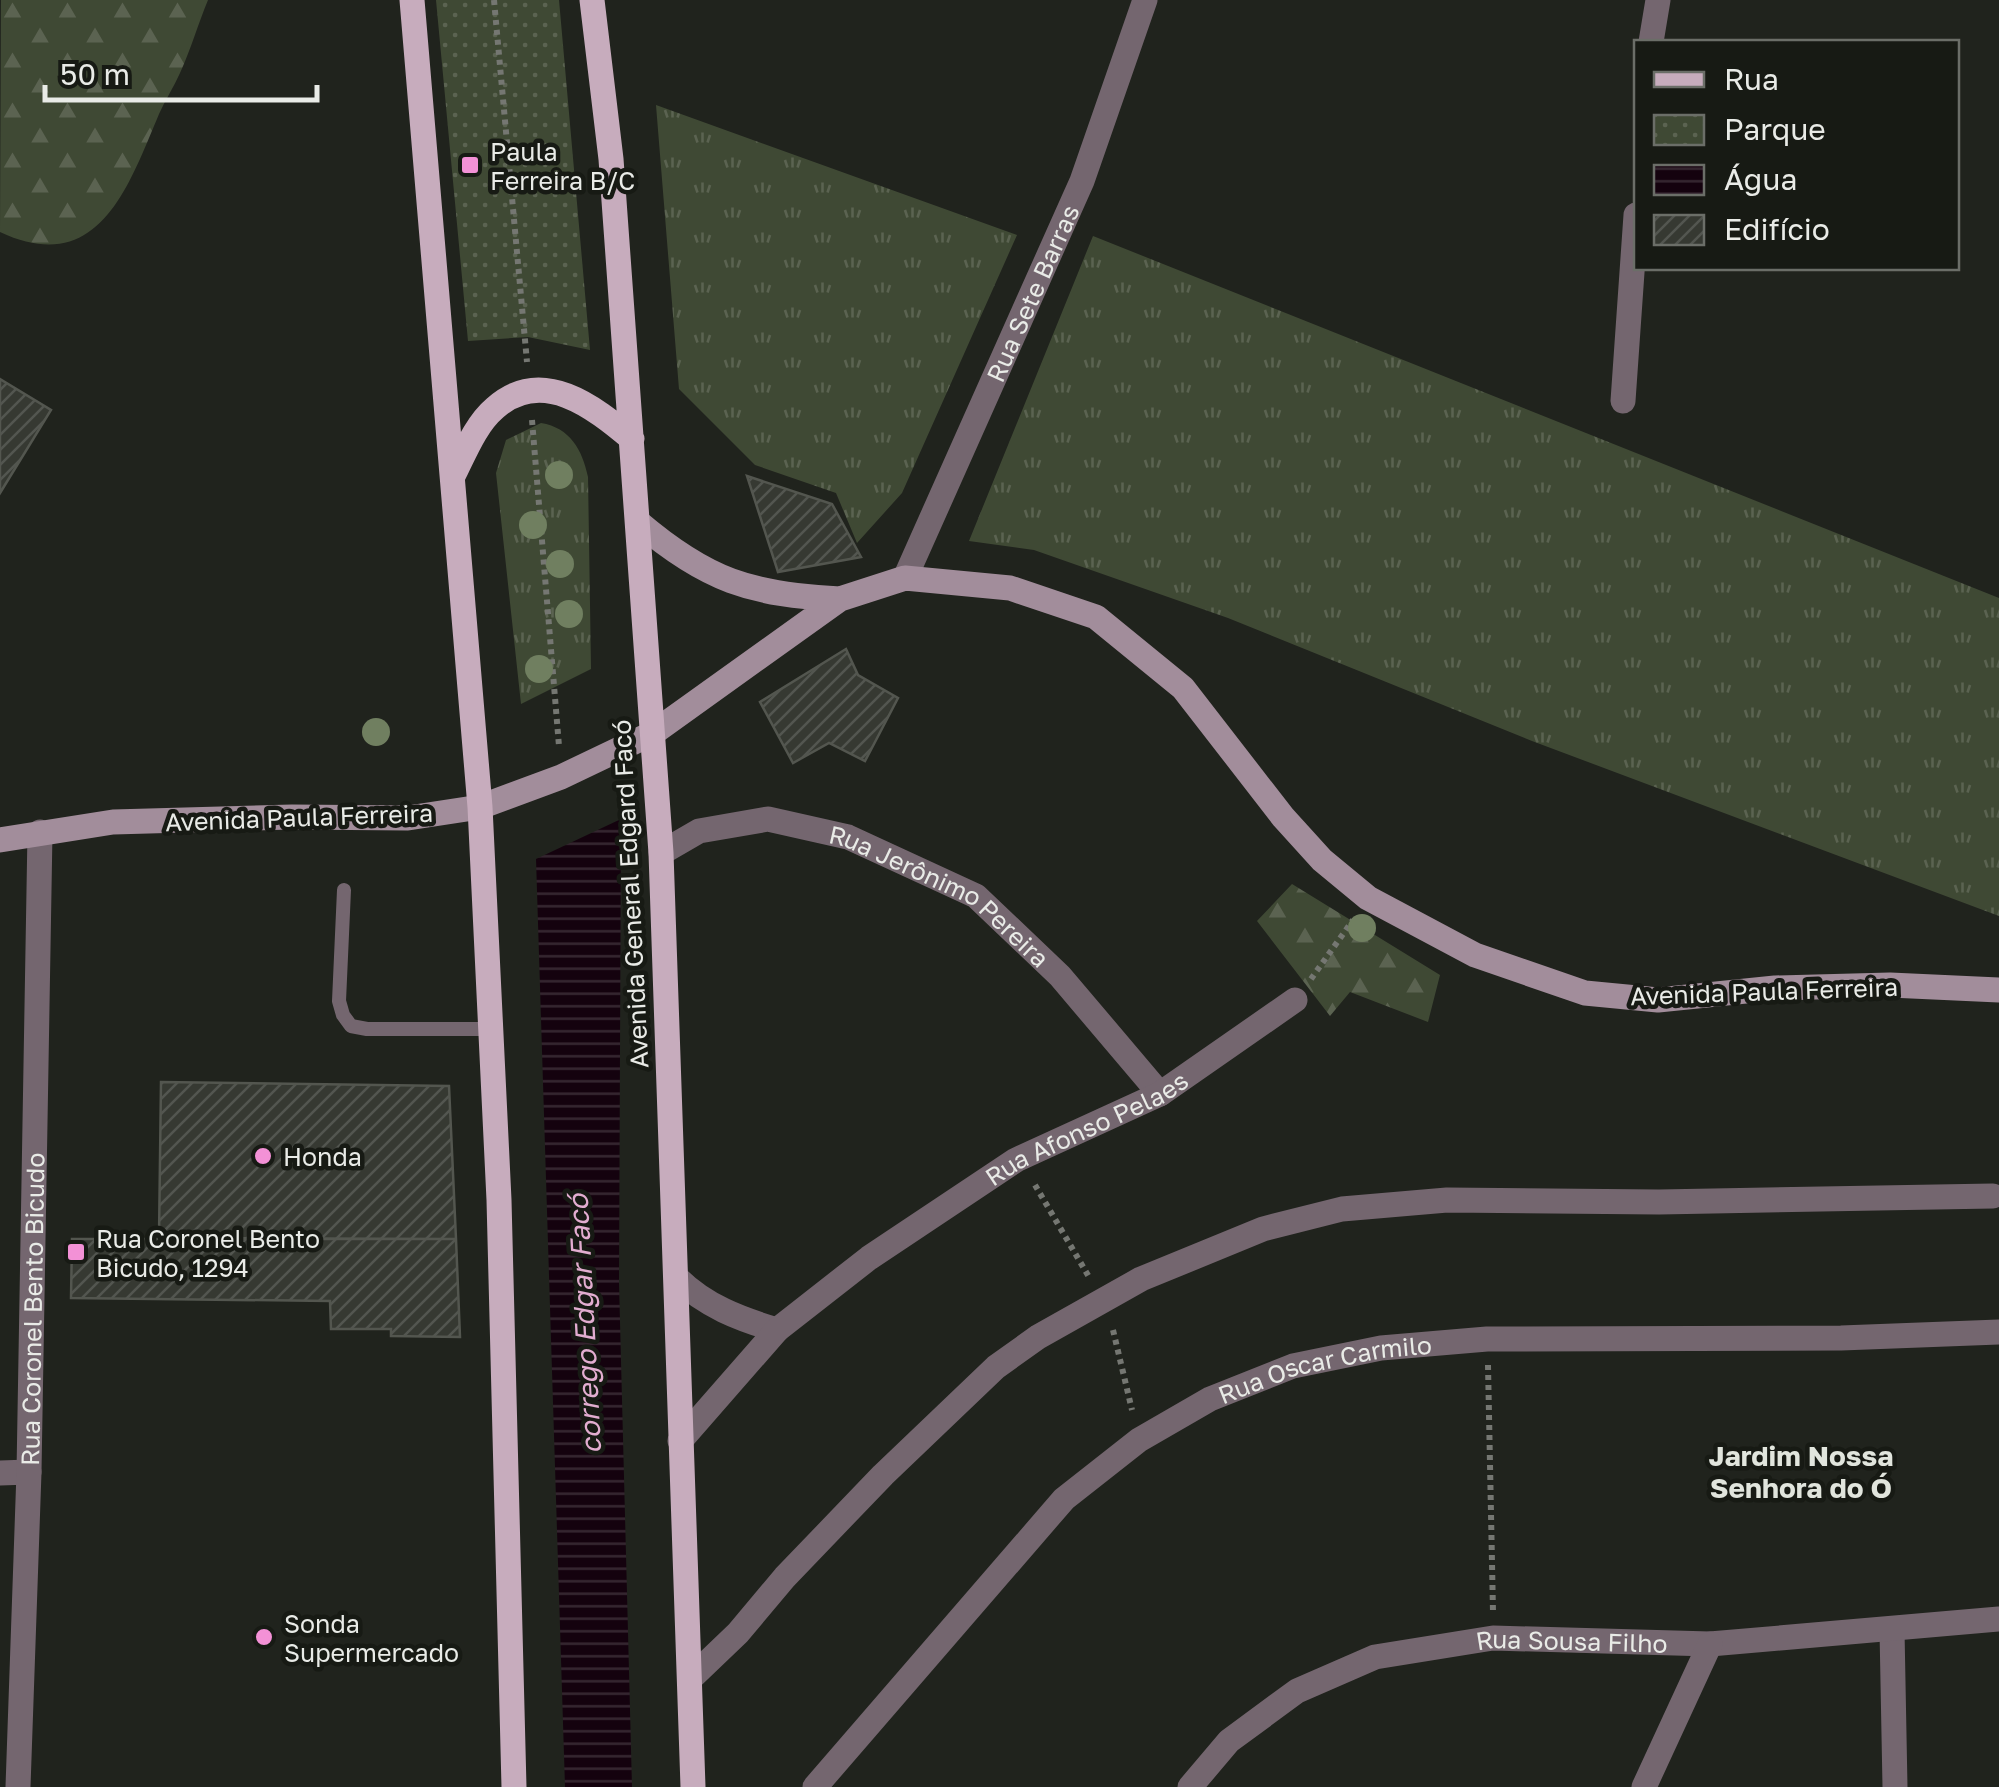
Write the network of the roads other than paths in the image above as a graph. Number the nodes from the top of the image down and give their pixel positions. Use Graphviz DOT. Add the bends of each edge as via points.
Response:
graph roads {
  1 [pos="412,0"];
  2 [pos="592,0"];
  3 [pos="1145,0"];
  4 [pos="1658,0"];
  5 [pos="1651,40"];
  6 [pos="1634,244"];
  7 [pos="1623,401"];
  8 [pos="632,438"];
  9 [pos="454,474"];
  10 [pos="638,522"];
  11 [pos="905,578"];
  12 [pos="840,599"];
  13 [pos="653,733"];
  14 [pos="480,807"];
  15 [pos="40,832"];
  16 [pos="0,840"];
  17 [pos="662,852"];
  18 [pos="344,890"];
  19 [pos="1999,990"];
  20 [pos="1296,1000"];
  21 [pos="492,1028"];
  22 [pos="1160,1094"];
  23 [pos="1993,1196"];
  24 [pos="677,1278"];
  25 [pos="777,1330"];
  26 [pos="1999,1332"];
  27 [pos="680,1442"];
  28 [pos="0,1472"];
  29 [pos="28,1472"];
  30 [pos="1999,1620"];
  31 [pos="1892,1630"];
  32 [pos="1710,1644"];
  33 [pos="691,1678"];
  34 [pos="18,1787"];
  35 [pos="514,1787"];
  36 [pos="694,1787"];
  37 [pos="815,1787"];
  38 [pos="1190,1787"];
  39 [pos="1644,1787"];
  40 [pos="1895,1787"];
  1 -- 9 [label="main road"];
  2 -- 8 [label="main road, Avenida General Edgard Facó"];
  3 -- 11 [label="street, Rua Sete Barras" via="1082,181"];
  4 -- 5 [label="street"];
  6 -- 7 [label="street"];
  8 -- 9 [label="main road" via="581,400 529,391 494,408"];
  8 -- 10 [label="main road, Avenida General Edgard Facó"];
  9 -- 14 [label="main road"];
  10 -- 12 [label="main road, Avenida Paula Ferreira" via="703,570 747,589"];
  10 -- 13 [label="main road, Avenida General Edgard Facó"];
  11 -- 12 [label="main road, Avenida Paula Ferreira"];
  11 -- 19 [label="main road, Avenida Paula Ferreira" via="1010,588 1096,617 1183,688 1322,860 1368,898 1476,955 1585,993 1658,1000 1871,985"];
  12 -- 13 [label="main road, Avenida Paula Ferreira"];
  13 -- 14 [label="main road, Avenida Paula Ferreira" via="561,778"];
  13 -- 17 [label="main road, Avenida General Edgard Facó"];
  14 -- 15 [label="main road, Avenida Paula Ferreira" via="408,818 133,822"];
  14 -- 21 [label="main road"];
  15 -- 16 [label="main road, Avenida Paula Ferreira"];
  15 -- 29 [label="street, Rua Coronel Bento Bicudo"];
  17 -- 22 [label="street, Rua Jerônimo Pereira" via="699,831 768,819 848,837 976,896 1060,976"];
  17 -- 24 [label="main road, Avenida General Edgard Facó"];
  18 -- 21 [label="lane" via="339,1001 351,1026"];
  20 -- 22 [label="street, Rua Afonso Pelaes"];
  21 -- 35 [label="main road"];
  22 -- 25 [label="street, Rua Afonso Pelaes" via="1016,1160 869,1258"];
  23 -- 33 [label="street" via="1447,1200 1342,1209 1248,1235 1142,1278 996,1367 883,1475"];
  24 -- 25 [label="street" via="704,1301"];
  24 -- 27 [label="main road, Avenida General Edgard Facó"];
  25 -- 27 [label="street, Rua Afonso Pelaes"];
  26 -- 37 [label="street, Rua Oscar Carmilo" via="1487,1338 1381,1348 1293,1366 1210,1399 1139,1440 1064,1499"];
  27 -- 33 [label="main road, Avenida General Edgard Facó"];
  28 -- 29 [label="street"];
  29 -- 34 [label="street, Rua Coronel Bento Bicudo"];
  30 -- 31 [label="street, Rua Sousa Filho"];
  31 -- 32 [label="street, Rua Sousa Filho"];
  31 -- 40 [label="street"];
  32 -- 38 [label="street, Rua Sousa Filho" via="1493,1638 1375,1657 1296,1691 1229,1741"];
  32 -- 39 [label="street"];
  33 -- 36 [label="main road, Avenida General Edgard Facó"];
}
